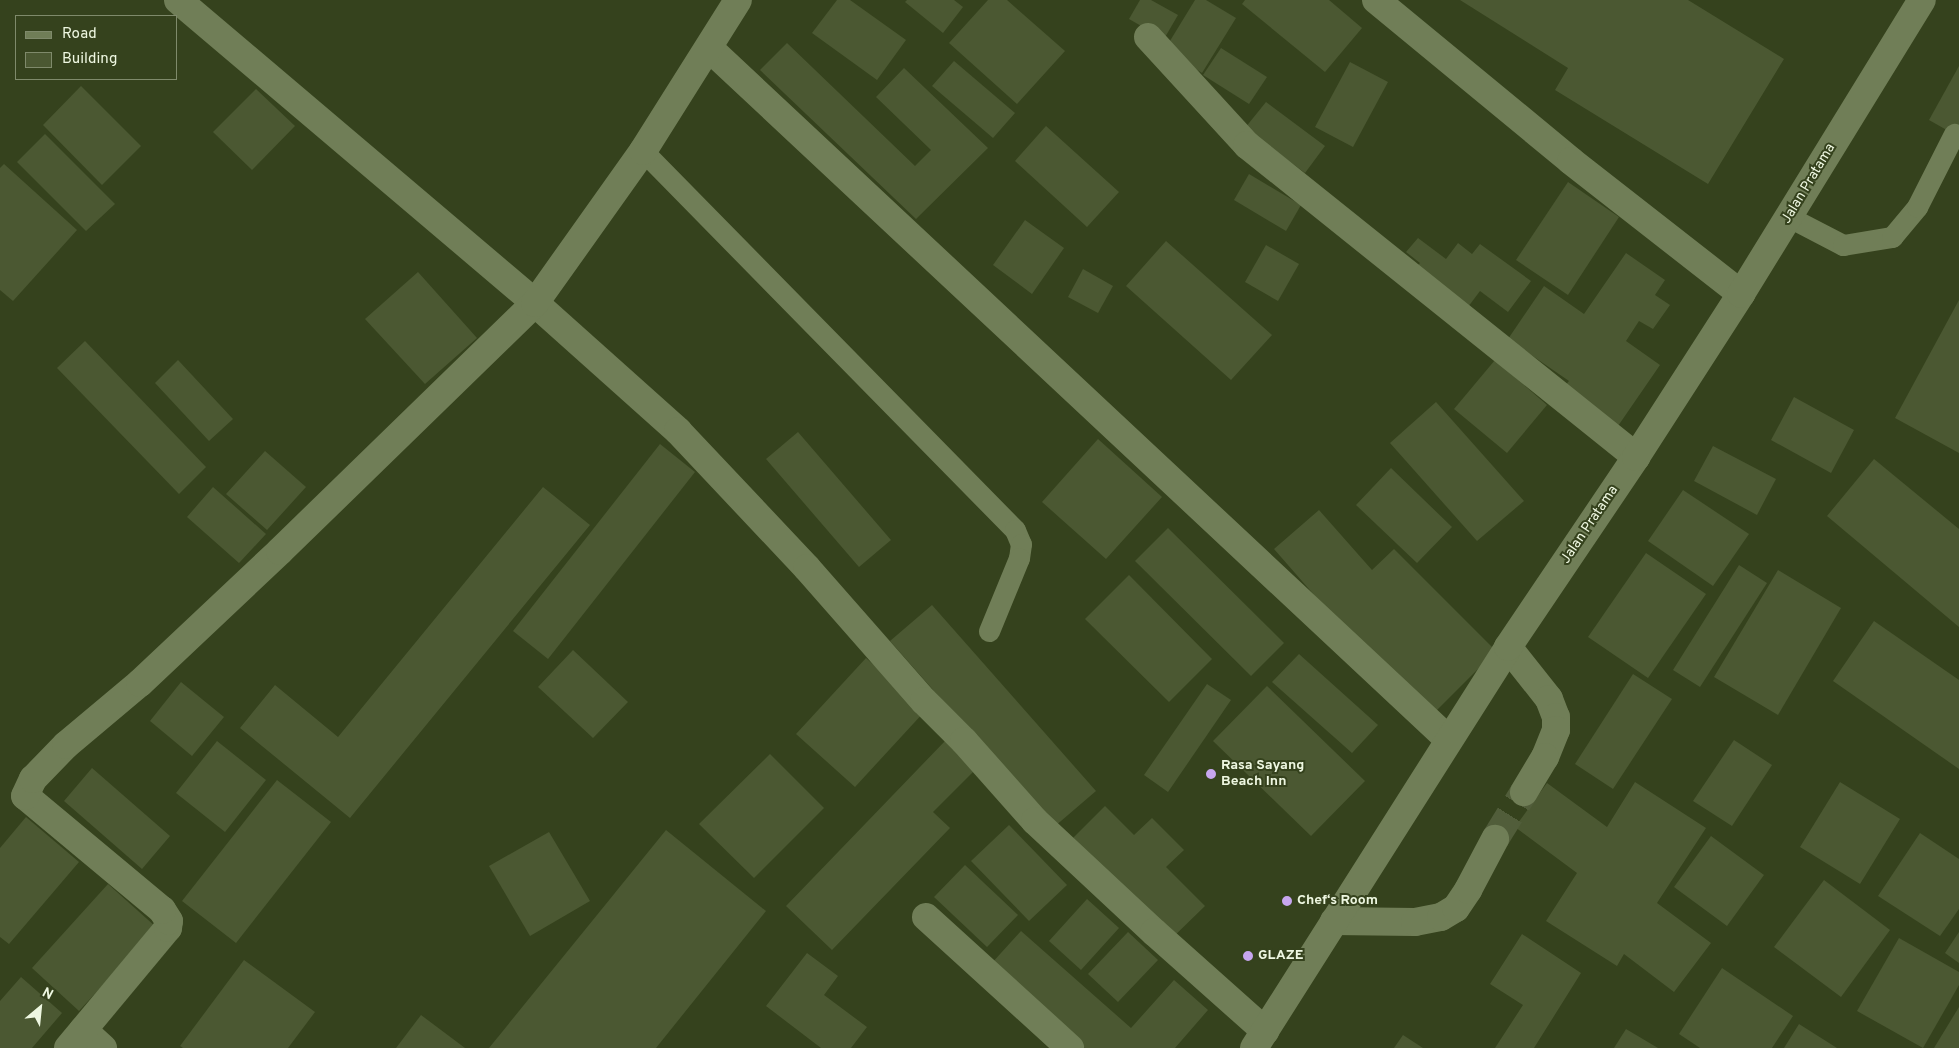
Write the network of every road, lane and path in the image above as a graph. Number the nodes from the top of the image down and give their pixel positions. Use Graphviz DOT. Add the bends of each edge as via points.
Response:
graph roads {
  1 [pos="178,0"];
  2 [pos="738,0"];
  3 [pos="1376,0"];
  4 [pos="1922,0"];
  5 [pos="1148,37"];
  6 [pos="709,48"];
  7 [pos="1954,134"];
  8 [pos="643,151"];
  9 [pos="1789,217"];
  10 [pos="1741,294"];
  11 [pos="535,303"];
  12 [pos="1636,457"];
  13 [pos="989,631"];
  14 [pos="1508,647"];
  15 [pos="1448,739"];
  16 [pos="1524,792"];
  17 [pos="1495,839"];
  18 [pos="926,917"];
  19 [pos="1334,921"];
  20 [pos="75,1039"];
  21 [pos="1259,1040"];
  22 [pos="103,1048"];
  23 [pos="1070,1048"];
  1 -- 11 [label="street"];
  2 -- 6 [label="street"];
  3 -- 10 [label="street"];
  4 -- 9 [label="street, Jalan Pratama"];
  5 -- 12 [label="street" via="1247,145"];
  6 -- 8 [label="street"];
  6 -- 15 [label="street"];
  7 -- 9 [label="lane" via="1917,207 1892,237 1843,245"];
  8 -- 11 [label="street"];
  8 -- 13 [label="lane" via="1015,530 1022,544 1019,558"];
  9 -- 10 [label="street, Jalan Pratama"];
  10 -- 12 [label="street, Jalan Pratama"];
  11 -- 20 [label="street" via="280,552 140,683 66,745 33,779 25,796 162,910 169,921 168,928"];
  11 -- 21 [label="street" via="678,431 1035,820 1154,932"];
  12 -- 14 [label="street, Jalan Pratama"];
  14 -- 15 [label="street, Jalan Pratama"];
  14 -- 16 [label="street" via="1549,698 1556,717 1556,730 1545,757"];
  15 -- 19 [label="street, Jalan Pratama"];
  17 -- 19 [label="street" via="1456,908 1442,918 1415,922"];
  18 -- 23 [label="street"];
  19 -- 21 [label="street, Jalan Pratama"];
  20 -- 22 [label="street"];
}
